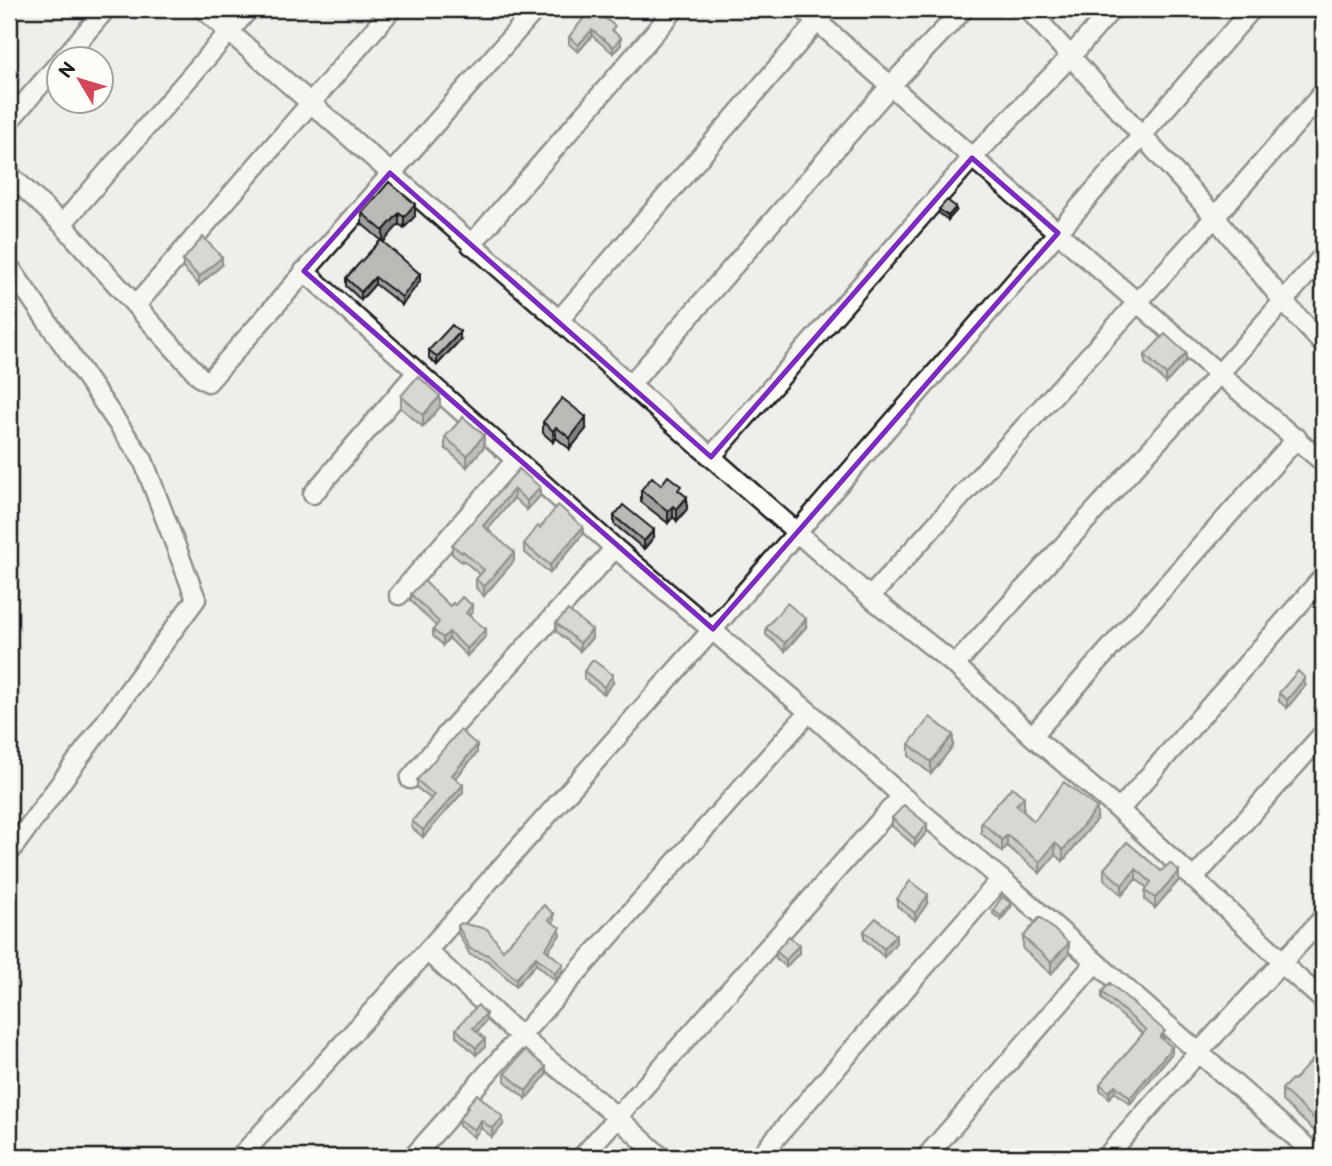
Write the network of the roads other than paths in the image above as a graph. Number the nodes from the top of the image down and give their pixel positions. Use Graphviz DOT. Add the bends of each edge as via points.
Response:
graph roads {
  1 [pos="106,9"];
  2 [pos="203,9"];
  3 [pos="249,9"];
  4 [pos="392,9"];
  5 [pos="536,9"];
  6 [pos="675,9"];
  7 [pos="803,9"];
  8 [pos="964,9"];
  9 [pos="1028,9"];
  10 [pos="1112,9"];
  11 [pos="1252,9"];
  12 [pos="823,15"];
  13 [pos="229,31"];
  14 [pos="74,46"];
  15 [pos="1071,56"];
  16 [pos="46,78"];
  17 [pos="891,85"];
  18 [pos="1323,93"];
  19 [pos="309,103"];
  20 [pos="9,121"];
  21 [pos="1140,136"];
  22 [pos="971,158"];
  23 [pos="390,173"];
  24 [pos="9,174"];
  25 [pos="1215,217"];
  26 [pos="62,223"];
  27 [pos="1058,233"];
  28 [pos="471,244"];
  29 [pos="1323,256"];
  30 [pos="9,267"];
  31 [pos="304,271"];
  32 [pos="1283,301"];
  33 [pos="1136,302"];
  34 [pos="136,306"];
  35 [pos="559,320"];
  36 [pos="1323,344"];
  37 [pos="417,372"];
  38 [pos="1219,374"];
  39 [pos="630,385"];
  40 [pos="1297,438"];
  41 [pos="711,457"];
  42 [pos="516,460"];
  43 [pos="1323,462"];
  44 [pos="313,494"];
  45 [pos="796,531"];
  46 [pos="615,548"];
  47 [pos="1323,577"];
  48 [pos="400,595"];
  49 [pos="870,597"];
  50 [pos="713,629"];
  51 [pos="955,665"];
  52 [pos="809,712"];
  53 [pos="1323,734"];
  54 [pos="1032,736"];
  55 [pos="411,779"];
  56 [pos="902,796"];
  57 [pos="1119,810"];
  58 [pos="9,853"];
  59 [pos="1001,879"];
  60 [pos="1193,879"];
  61 [pos="1323,918"];
  62 [pos="427,951"];
  63 [pos="1095,963"];
  64 [pos="1283,963"];
  65 [pos="1323,1000"];
  66 [pos="520,1036"];
  67 [pos="1198,1053"];
  68 [pos="617,1117"];
  69 [pos="1307,1154"];
  70 [pos="240,1157"];
  71 [pos="413,1157"];
  72 [pos="582,1157"];
  73 [pos="661,1157"];
  74 [pos="759,1157"];
  75 [pos="926,1157"];
  76 [pos="1106,1157"];
  1 -- 14 [label="street"];
  2 -- 13 [label="street"];
  3 -- 13 [label="street"];
  4 -- 19 [label="street"];
  5 -- 23 [label="street"];
  6 -- 28 [label="street"];
  7 -- 12 [label="street"];
  8 -- 17 [label="street"];
  9 -- 15 [label="street"];
  10 -- 15 [label="street"];
  11 -- 21 [label="street"];
  12 -- 17 [label="street"];
  12 -- 35 [label="street"];
  13 -- 19 [label="street"];
  13 -- 26 [label="street"];
  15 -- 21 [label="street"];
  15 -- 22 [label="street"];
  16 -- 20 [label="street"];
  17 -- 22 [label="street"];
  17 -- 39 [label="street"];
  18 -- 25 [label="street"];
  19 -- 23 [label="street"];
  19 -- 34 [label="street"];
  21 -- 25 [label="street"];
  21 -- 27 [label="street"];
  22 -- 27 [label="street"];
  22 -- 41 [label="street"];
  23 -- 28 [label="street"];
  23 -- 31 [label="street"];
  24 -- 26 [label="street"];
  25 -- 32 [label="street"];
  25 -- 33 [label="street"];
  26 -- 34 [label="street"];
  27 -- 33 [label="street"];
  27 -- 45 [label="street"];
  28 -- 35 [label="street"];
  29 -- 32 [label="street"];
  30 -- 58 [label="street" via="143,460 196,600"];
  31 -- 34 [label="street" via="208,382"];
  31 -- 37 [label="street"];
  32 -- 36 [label="street"];
  32 -- 38 [label="street"];
  33 -- 38 [label="street"];
  33 -- 49 [label="street"];
  35 -- 39 [label="street"];
  37 -- 42 [label="street"];
  37 -- 44 [label="street"];
  38 -- 40 [label="street"];
  38 -- 51 [label="street"];
  39 -- 41 [label="street"];
  40 -- 43 [label="street"];
  40 -- 54 [label="street"];
  41 -- 45 [label="street"];
  42 -- 46 [label="street"];
  42 -- 48 [label="street"];
  45 -- 49 [label="street"];
  45 -- 50 [label="street"];
  46 -- 50 [label="street"];
  46 -- 55 [label="street"];
  47 -- 57 [label="street"];
  49 -- 51 [label="street"];
  50 -- 52 [label="street"];
  50 -- 62 [label="street"];
  51 -- 54 [label="street"];
  52 -- 56 [label="street"];
  52 -- 66 [label="street"];
  53 -- 60 [label="street"];
  54 -- 57 [label="street"];
  56 -- 59 [label="street"];
  56 -- 68 [label="street"];
  57 -- 60 [label="street"];
  59 -- 63 [label="street"];
  59 -- 74 [label="street"];
  60 -- 64 [label="street"];
  61 -- 64 [label="street"];
  62 -- 66 [label="street"];
  62 -- 70 [label="street"];
  63 -- 67 [label="street"];
  63 -- 75 [label="street"];
  64 -- 65 [label="street"];
  64 -- 67 [label="street"];
  66 -- 68 [label="street"];
  66 -- 71 [label="street"];
  67 -- 69 [label="street"];
  67 -- 76 [label="street"];
  68 -- 72 [label="street"];
  68 -- 73 [label="street"];
}
